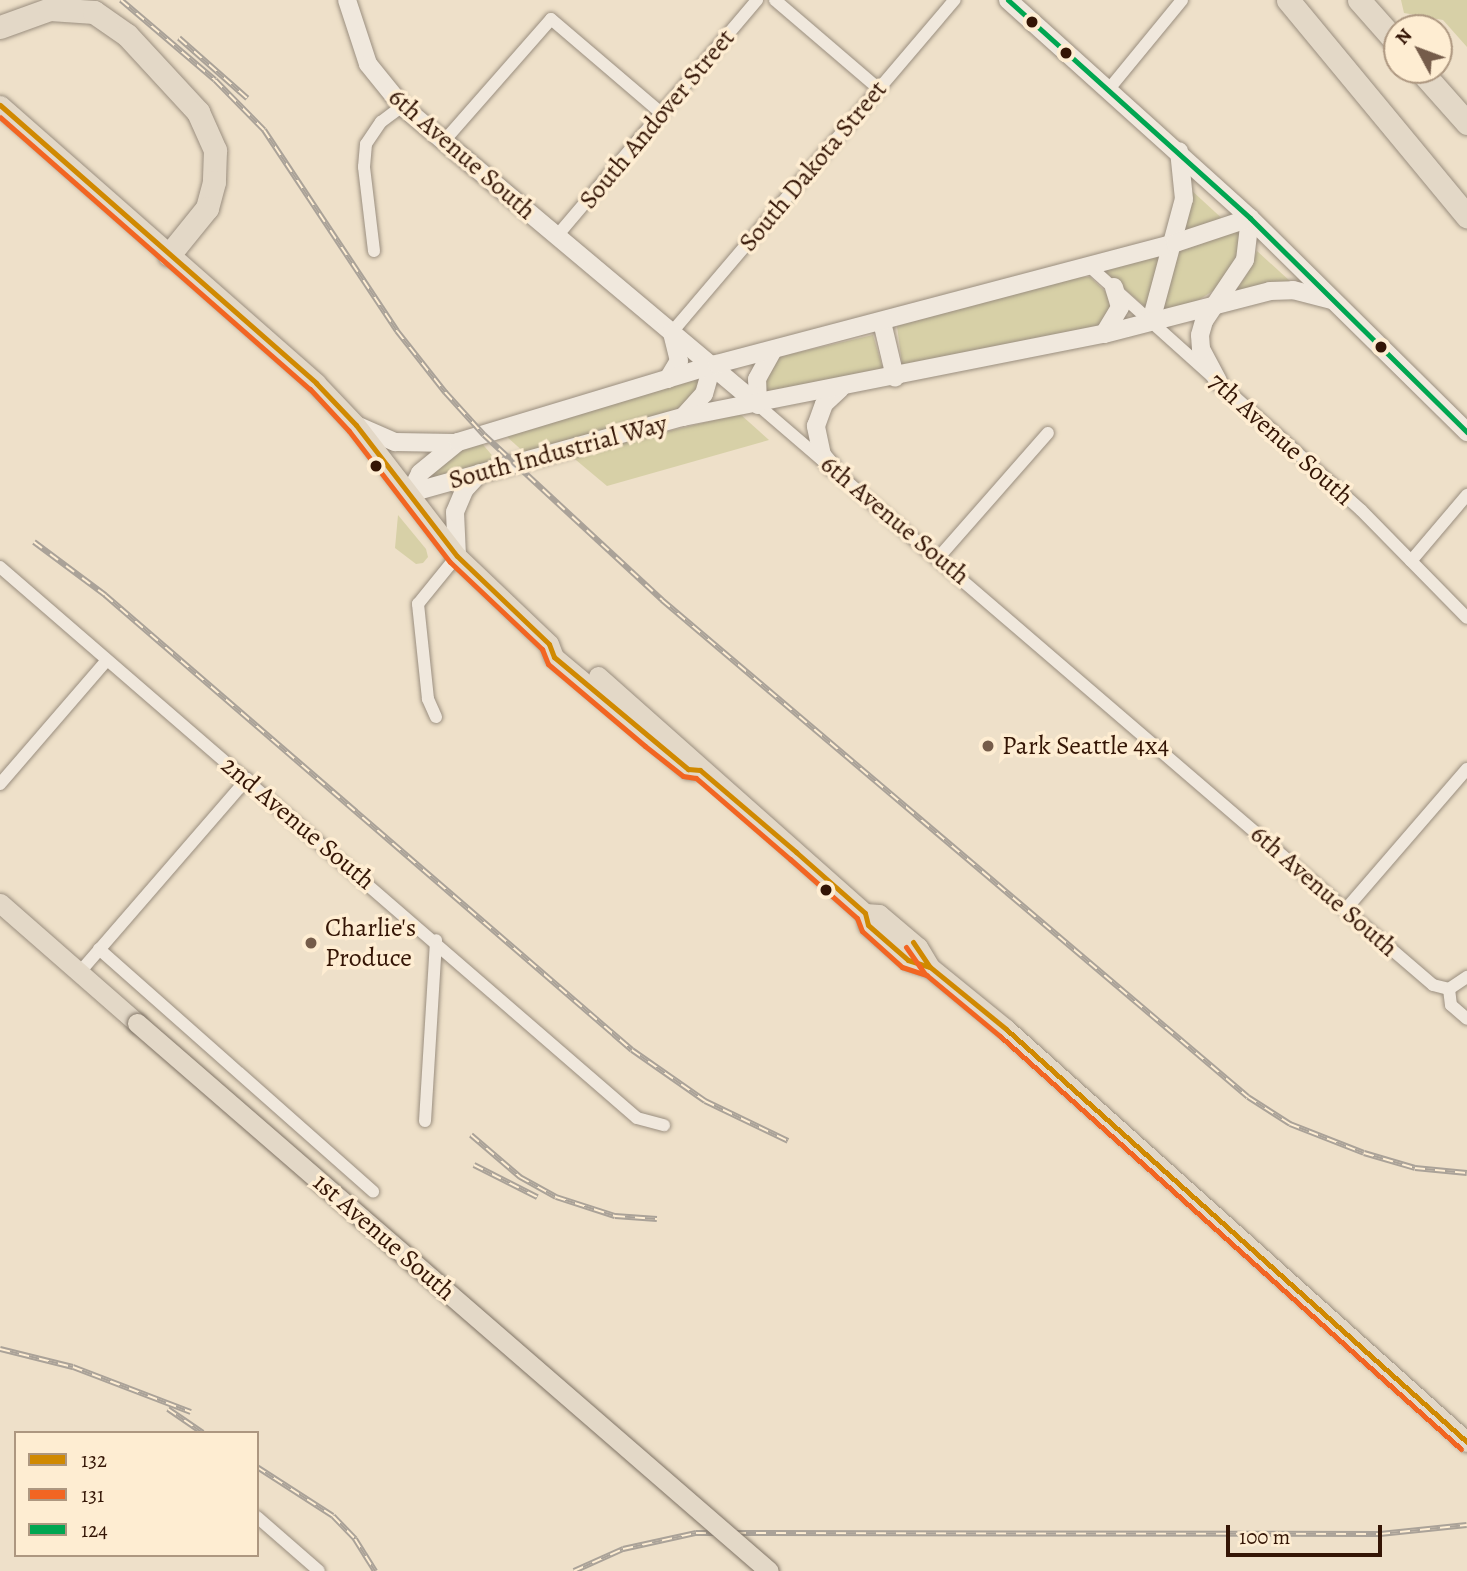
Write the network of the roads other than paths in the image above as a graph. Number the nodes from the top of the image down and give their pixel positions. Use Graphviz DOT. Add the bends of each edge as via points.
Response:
graph roads {
  1 [pos="347,0"];
  2 [pos="757,0"];
  3 [pos="775,0"];
  4 [pos="955,0"];
  5 [pos="1008,0"];
  6 [pos="1182,0"];
  7 [pos="1288,0"];
  8 [pos="1359,0"];
  9 [pos="0,27"];
  10 [pos="1383,27"];
  11 [pos="1432,84"];
  12 [pos="879,89"];
  13 [pos="1109,89"];
  14 [pos="0,105"];
  15 [pos="402,106"];
  16 [pos="661,113"];
  17 [pos="1467,123"];
  18 [pos="444,141"];
  19 [pos="1179,151"];
  20 [pos="1467,216"];
  21 [pos="1250,218"];
  22 [pos="556,237"];
  23 [pos="1175,243"];
  24 [pos="374,251"];
  25 [pos="169,255"];
  26 [pos="1089,266"];
  27 [pos="1114,287"];
  28 [pos="1332,300"];
  29 [pos="1215,305"];
  30 [pos="1151,321"];
  31 [pos="882,322"];
  32 [pos="672,332"];
  33 [pos="1104,334"];
  34 [pos="772,352"];
  35 [pos="712,366"];
  36 [pos="895,377"];
  37 [pos="668,379"];
  38 [pos="1218,381"];
  39 [pos="840,388"];
  40 [pos="758,405"];
  41 [pos="683,418"];
  42 [pos="356,425"];
  43 [pos="1467,432"];
  44 [pos="1048,433"];
  45 [pos="458,442"];
  46 [pos="832,467"];
  47 [pos="481,473"];
  48 [pos="410,493"];
  49 [pos="1467,495"];
  50 [pos="457,556"];
  51 [pos="939,557"];
  52 [pos="1411,561"];
  53 [pos="0,567"];
  54 [pos="1467,618"];
  55 [pos="549,643"];
  56 [pos="106,661"];
  57 [pos="579,676"];
  58 [pos="633,706"];
  59 [pos="436,717"];
  60 [pos="1467,769"];
  61 [pos="700,770"];
  62 [pos="247,779"];
  63 [pos="0,785"];
  64 [pos="0,903"];
  65 [pos="1346,909"];
  66 [pos="436,940"];
  67 [pos="99,950"];
  68 [pos="79,973"];
  69 [pos="1467,977"];
  70 [pos="1449,989"];
  71 [pos="1467,1019"];
  72 [pos="425,1121"];
  73 [pos="664,1125"];
  74 [pos="373,1191"];
  75 [pos="1467,1442"];
  76 [pos="259,1519"];
  77 [pos="319,1571"];
  78 [pos="769,1571"];
  1 -- 15 [label="street, 6th Avenue South" via="369,64"];
  2 -- 16 [label="street, South Andover Street"];
  3 -- 12 [label="street"];
  4 -- 12 [label="street, South Dakota Street"];
  5 -- 13 [label="street"];
  6 -- 13 [label="street"];
  7 -- 20 [label="highway"];
  8 -- 10 [label="highway"];
  9 -- 25 [label="highway" via="36,11 72,7 94,12 127,35 198,112 215,150 215,182 207,208"];
  11 -- 17 [label="highway"];
  12 -- 32 [label="street, South Dakota Street"];
  13 -- 19 [label="street"];
  14 -- 25 [label="main road"];
  15 -- 18 [label="street, 6th Avenue South"];
  15 -- 24 [label="street" via="381,122 366,144"];
  16 -- 18 [label="street" via="551,19"];
  16 -- 22 [label="street, South Andover Street"];
  18 -- 22 [label="street, 6th Avenue South"];
  19 -- 21 [label="street"];
  19 -- 23 [label="street" via="1184,199"];
  21 -- 23 [label="street, South Industrial Way"];
  21 -- 28 [label="street"];
  21 -- 29 [label="street" via="1245,260"];
  22 -- 32 [label="street, 6th Avenue South"];
  23 -- 26 [label="street, South Industrial Way"];
  23 -- 30 [label="street"];
  25 -- 42 [label="main road" via="316,383"];
  26 -- 27 [label="street, 7th Avenue South"];
  26 -- 31 [label="street, South Industrial Way"];
  27 -- 30 [label="street, 7th Avenue South"];
  27 -- 33 [label="street" via="1120,307"];
  28 -- 29 [label="street, South Industrial Way" via="1293,290"];
  28 -- 43 [label="street"];
  29 -- 30 [label="street, South Industrial Way"];
  29 -- 38 [label="street" via="1200,335 1201,349"];
  30 -- 33 [label="street, South Industrial Way"];
  30 -- 38 [label="street, 7th Avenue South"];
  31 -- 34 [label="street, South Industrial Way"];
  31 -- 36 [label="street"];
  32 -- 35 [label="street, 6th Avenue South"];
  32 -- 37 [label="street" via="679,361"];
  33 -- 36 [label="street, South Industrial Way"];
  34 -- 35 [label="street, South Industrial Way"];
  34 -- 40 [label="street" via="757,379"];
  35 -- 37 [label="street, South Industrial Way"];
  35 -- 40 [label="street, 6th Avenue South"];
  35 -- 41 [label="street" via="704,394"];
  36 -- 39 [label="street, South Industrial Way"];
  37 -- 45 [label="street, South Industrial Way"];
  38 -- 52 [label="street, 7th Avenue South"];
  39 -- 40 [label="street, South Industrial Way"];
  39 -- 46 [label="street" via="824,404 817,426 822,455"];
  40 -- 41 [label="street, South Industrial Way"];
  40 -- 46 [label="street, 6th Avenue South"];
  41 -- 47 [label="street, South Industrial Way"];
  42 -- 45 [label="street" via="395,442"];
  42 -- 48 [label="main road"];
  44 -- 51 [label="street"];
  45 -- 48 [label="street, South Industrial Way" via="420,473"];
  46 -- 51 [label="street, 6th Avenue South"];
  47 -- 48 [label="street, South Industrial Way"];
  47 -- 50 [label="street" via="465,489 456,512"];
  48 -- 50 [label="main road"];
  49 -- 52 [label="street"];
  50 -- 55 [label="main road"];
  50 -- 59 [label="street" via="418,604 428,699"];
  51 -- 65 [label="street, 6th Avenue South"];
  52 -- 54 [label="street, 7th Avenue South"];
  53 -- 56 [label="street, 2nd Avenue South"];
  55 -- 57 [label="main road" via="554,657"];
  55 -- 58 [label="main road" via="560,644"];
  56 -- 62 [label="street, 2nd Avenue South"];
  56 -- 63 [label="street"];
  57 -- 58 [label="main road" via="586,676 624,706"];
  57 -- 61 [label="main road" via="688,769"];
  58 -- 61 [label="main road" via="695,760"];
  60 -- 65 [label="street"];
  61 -- 75 [label="main road" via="865,913 868,925 902,955 930,967 1006,1029"];
  62 -- 66 [label="street, 2nd Avenue South"];
  62 -- 67 [label="street"];
  64 -- 68 [label="main road, 1st Avenue South"];
  65 -- 70 [label="street, 6th Avenue South" via="1433,985"];
  66 -- 72 [label="street"];
  66 -- 73 [label="street, 2nd Avenue South" via="636,1118"];
  67 -- 68 [label="street"];
  67 -- 74 [label="street, 1st Avenue South"];
  68 -- 78 [label="main road, 1st Avenue South, bridge"];
  69 -- 70 [label="street"];
  70 -- 71 [label="street" via="1451,1005"];
  76 -- 77 [label="street"];
}
